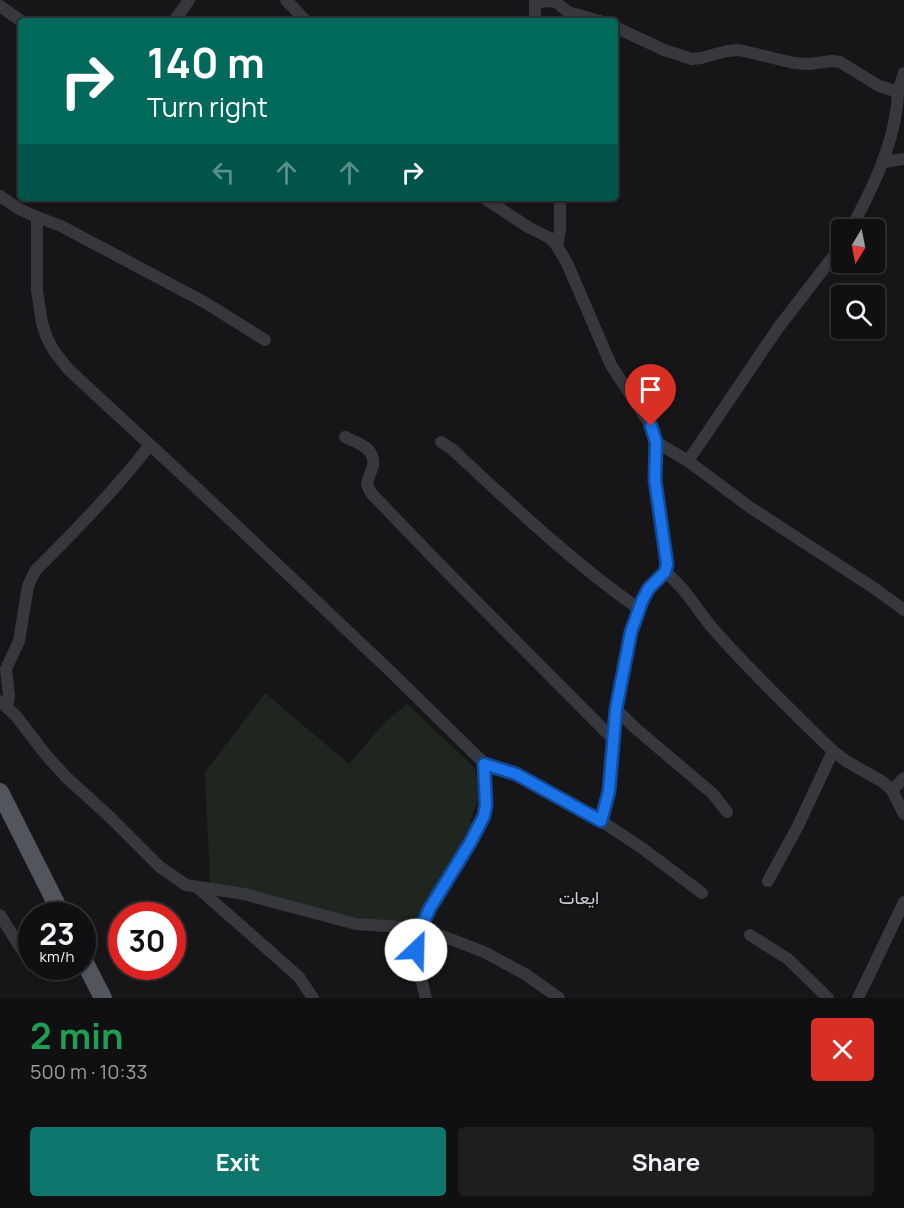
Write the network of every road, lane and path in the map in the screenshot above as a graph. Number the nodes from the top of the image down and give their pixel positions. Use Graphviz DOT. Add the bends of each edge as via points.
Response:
graph roads {
  1 [pos="189,0"];
  2 [pos="286,0"];
  3 [pos="535,2"];
  4 [pos="0,6"];
  5 [pos="176,18"];
  6 [pos="303,18"];
  7 [pos="535,18"];
  8 [pos="589,18"];
  9 [pos="18,19"];
  10 [pos="618,28"];
  11 [pos="904,73"];
  12 [pos="898,92"];
  13 [pos="904,159"];
  14 [pos="883,162"];
  15 [pos="0,196"];
  16 [pos="489,201"];
  17 [pos="560,201"];
  18 [pos="37,217"];
  19 [pos="855,219"];
  20 [pos="556,246"];
  21 [pos="831,259"];
  22 [pos="265,340"];
  23 [pos="345,437"];
  24 [pos="441,441"];
  25 [pos="656,442"];
  26 [pos="150,445"];
  27 [pos="688,460"];
  28 [pos="665,572"];
  29 [pos="639,609"];
  30 [pos="904,610"];
  31 [pos="4,704"];
  32 [pos="616,709"];
  33 [pos="613,739"];
  34 [pos="833,751"];
  35 [pos="484,764"];
  36 [pos="904,778"];
  37 [pos="892,790"];
  38 [pos="0,792"];
  39 [pos="727,812"];
  40 [pos="904,814"];
  41 [pos="601,821"];
  42 [pos="768,881"];
  43 [pos="198,888"];
  44 [pos="702,893"];
  45 [pos="55,902"];
  46 [pos="904,902"];
  47 [pos="0,915"];
  48 [pos="421,929"];
  49 [pos="750,935"];
  50 [pos="18,944"];
  51 [pos="94,980"];
  52 [pos="103,998"];
  53 [pos="313,998"];
  54 [pos="426,998"];
  55 [pos="559,998"];
  56 [pos="828,998"];
  57 [pos="858,998"];
  1 -- 5 [label="street"];
  2 -- 6 [label="street"];
  3 -- 7 [label="street"];
  3 -- 8 [label="street" via="556,2 568,12"];
  4 -- 9 [label="street"];
  10 -- 12 [label="street" via="692,59 739,50 794,63 840,62 879,86"];
  11 -- 12 [label="street"];
  12 -- 14 [label="street" via="897,111"];
  13 -- 14 [label="street"];
  14 -- 19 [label="street"];
  15 -- 18 [label="street"];
  16 -- 20 [label="street" via="550,238"];
  17 -- 20 [label="street"];
  18 -- 22 [label="street" via="206,303"];
  18 -- 26 [label="street" via="37,290 47,338 68,369"];
  20 -- 25 [label="street" via="611,365 651,426"];
  21 -- 27 [label="street" via="778,328"];
  23 -- 33 [label="street" via="371,453 367,485 371,493"];
  24 -- 29 [label="street" via="565,554"];
  25 -- 27 [label="street"];
  25 -- 28 [label="street" via="655,480 667,556"];
  26 -- 31 [label="street" via="113,492 35,570 28,586 19,641 6,669 9,696"];
  26 -- 35 [label="street"];
  27 -- 30 [label="street" via="751,508"];
  28 -- 29 [label="street" via="649,588"];
  28 -- 34 [label="street" via="678,582 726,643"];
  29 -- 32 [label="street" via="626,652"];
  31 -- 43 [label="street" via="67,778 160,867 186,885"];
  32 -- 33 [label="street"];
  32 -- 39 [label="street" via="713,794"];
  33 -- 41 [label="street" via="609,791"];
  34 -- 37 [label="street"];
  34 -- 42 [label="street"];
  35 -- 41 [label="street" via="516,774"];
  35 -- 48 [label="street" via="484,816"];
  36 -- 37 [label="street"];
  37 -- 40 [label="street"];
  38 -- 45 [label="main road"];
  41 -- 44 [label="street"];
  43 -- 48 [label="street" via="244,894 356,924"];
  43 -- 53 [label="street" via="299,977"];
  46 -- 57 [label="street"];
  47 -- 50 [label="street"];
  48 -- 54 [label="street" via="416,950"];
  48 -- 55 [label="street" via="484,952"];
  49 -- 56 [label="street" via="788,959"];
  51 -- 52 [label="main road"];
}
